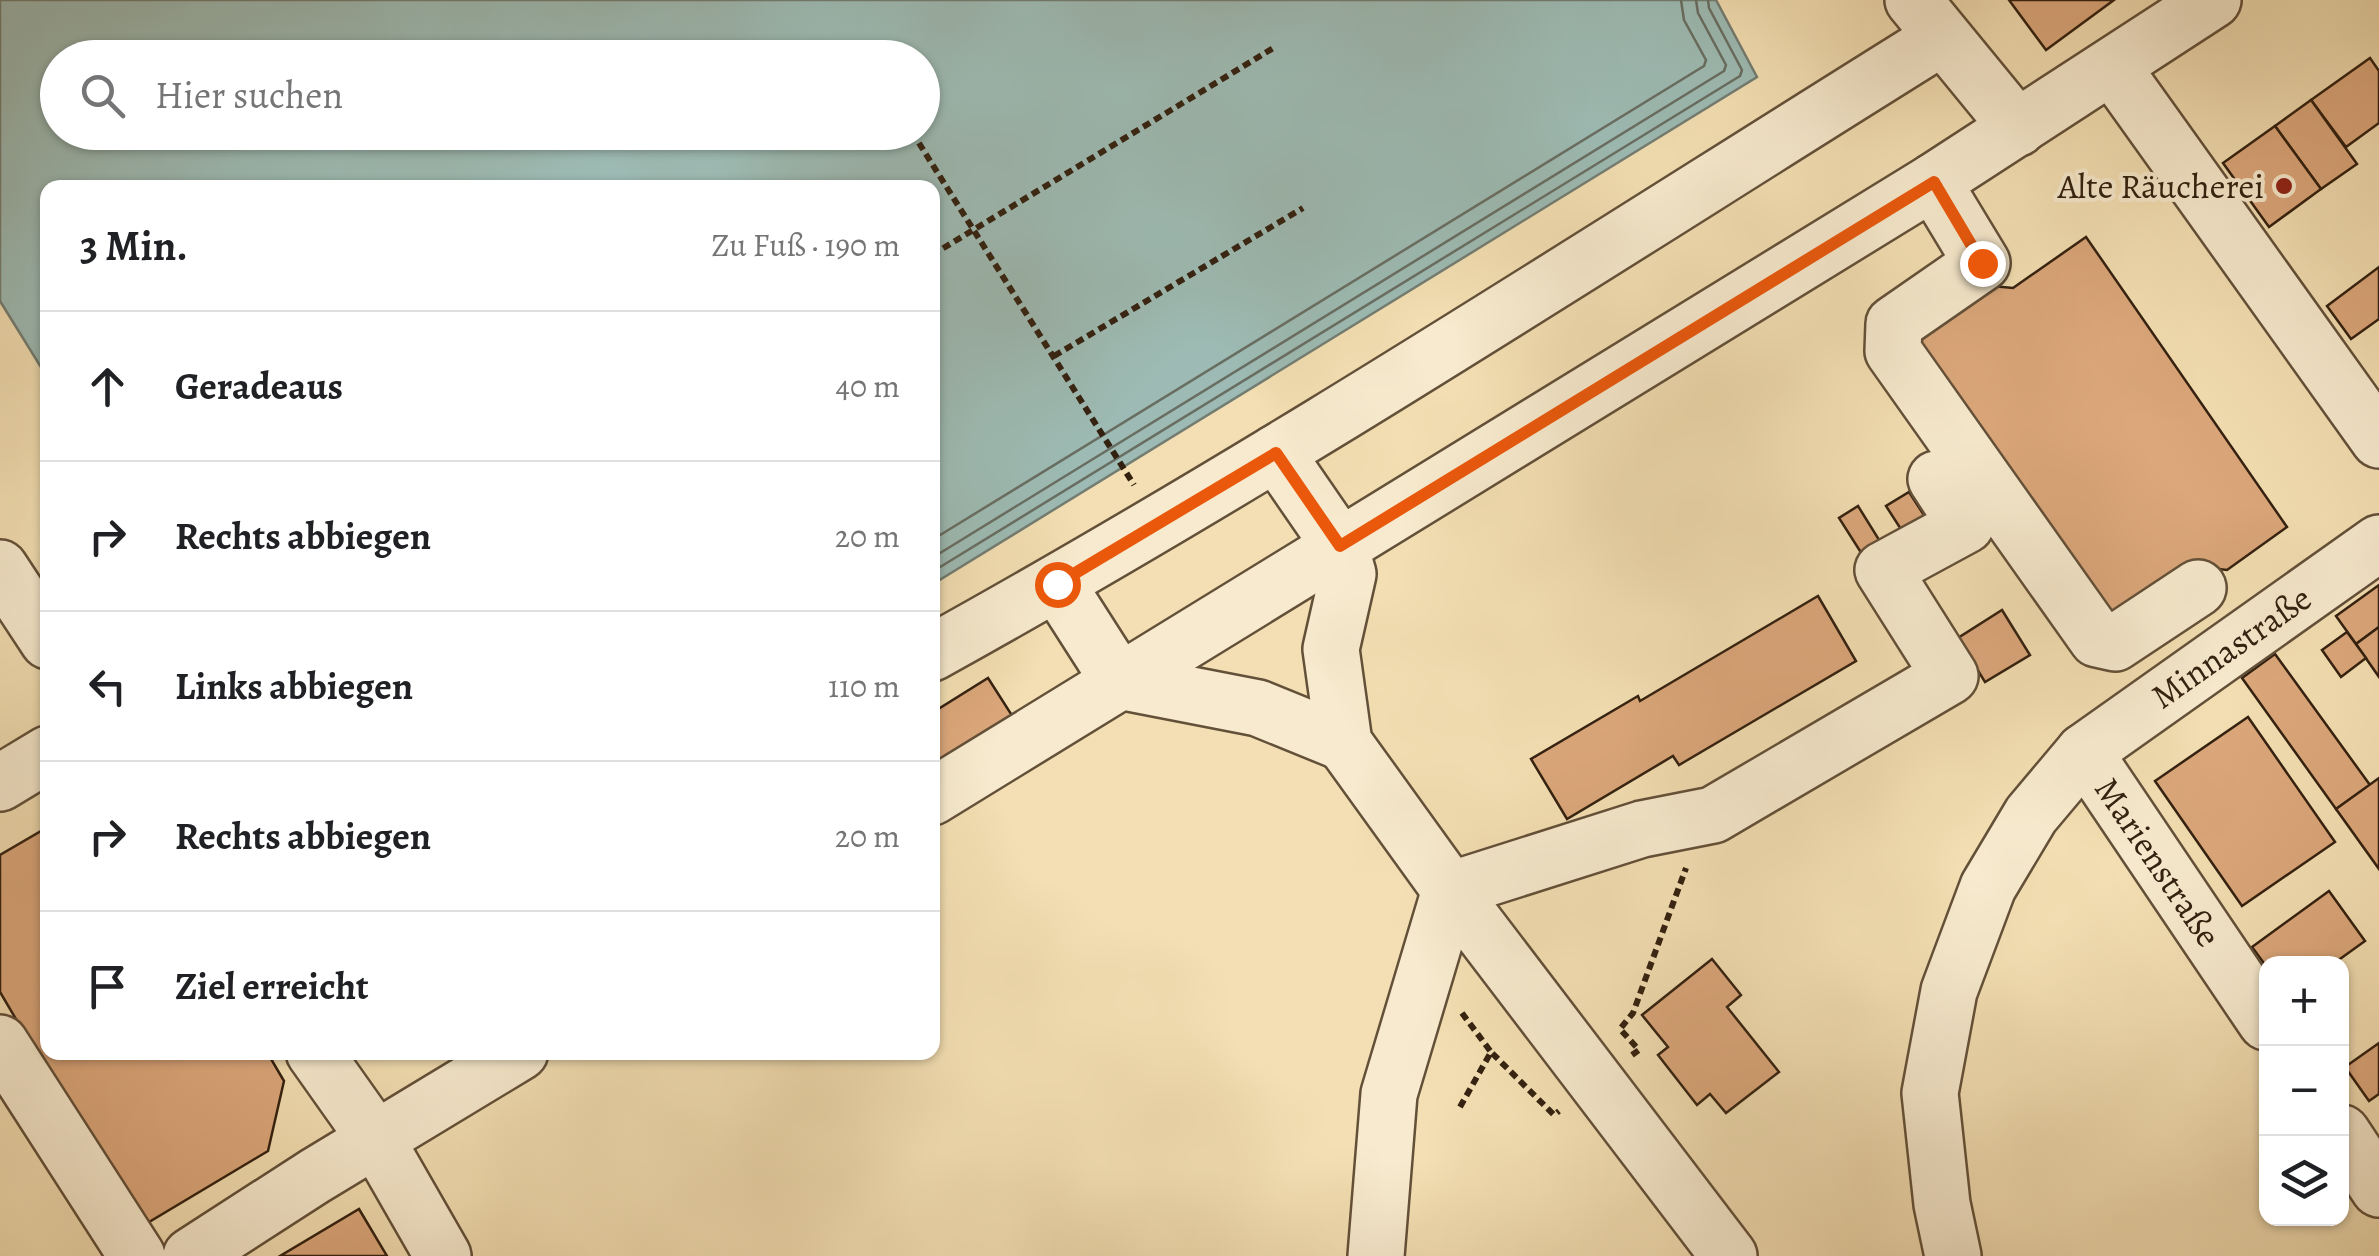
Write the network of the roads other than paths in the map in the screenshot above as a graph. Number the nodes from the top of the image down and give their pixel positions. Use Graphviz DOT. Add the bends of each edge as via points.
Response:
graph roads {
  1 [pos="2213,0"];
  2 [pos="1927,19"];
  3 [pos="2113,68"];
  4 [pos="2018,128"];
  5 [pos="1934,182"];
  6 [pos="2379,440"];
  7 [pos="1276,453"];
  8 [pos="1936,479"];
  9 [pos="2379,543"];
  10 [pos="1340,546"];
  11 [pos="0,568"];
  12 [pos="1057,584"];
  13 [pos="2198,588"];
  14 [pos="40,629"];
  15 [pos="940,649"];
  16 [pos="1119,682"];
  17 [pos="1344,743"];
  18 [pos="2084,752"];
  19 [pos="40,759"];
  20 [pos="0,783"];
  21 [pos="940,792"];
  22 [pos="1450,890"];
  23 [pos="2259,1012"];
  24 [pos="0,1043"];
  25 [pos="507,1060"];
  26 [pos="333,1062"];
  27 [pos="2343,1136"];
  28 [pos="378,1141"];
  29 [pos="2379,1189"];
  30 [pos="136,1256"];
  31 [pos="191,1256"];
  32 [pos="443,1256"];
  33 [pos="1376,1256"];
  34 [pos="1729,1256"];
  35 [pos="1953,1256"];
  1 -- 3 [label="street"];
  2 -- 4 [label="street"];
  2 -- 7 [label="street"];
  3 -- 4 [label="street"];
  3 -- 6 [label="street"];
  4 -- 5 [label="street"];
  5 -- 10 [label="street"];
  5 -- 13 [label="street" via="1982,263 1894,324 1893,351 2097,639 2115,643"];
  7 -- 10 [label="street"];
  7 -- 12 [label="street"];
  8 -- 22 [label="street" via="1966,524 1884,570 1950,676 1713,815 1642,829"];
  9 -- 18 [label="street, Minnastraße"];
  10 -- 16 [label="street"];
  10 -- 17 [label="street" via="1348,574 1331,649"];
  11 -- 14 [label="street"];
  12 -- 15 [label="street"];
  12 -- 16 [label="street"];
  16 -- 17 [label="street" via="1258,708"];
  16 -- 21 [label="street"];
  17 -- 22 [label="street"];
  18 -- 23 [label="street, Marienstraße"];
  18 -- 35 [label="street, Minnastraße" via="2031,816 1988,887 1948,991 1930,1092"];
  19 -- 20 [label="street"];
  22 -- 33 [label="street" via="1389,1094"];
  22 -- 34 [label="street"];
  24 -- 30 [label="street"];
  25 -- 28 [label="street"];
  26 -- 28 [label="street"];
  27 -- 29 [label="street"];
  28 -- 31 [label="street"];
  28 -- 32 [label="street"];
}
